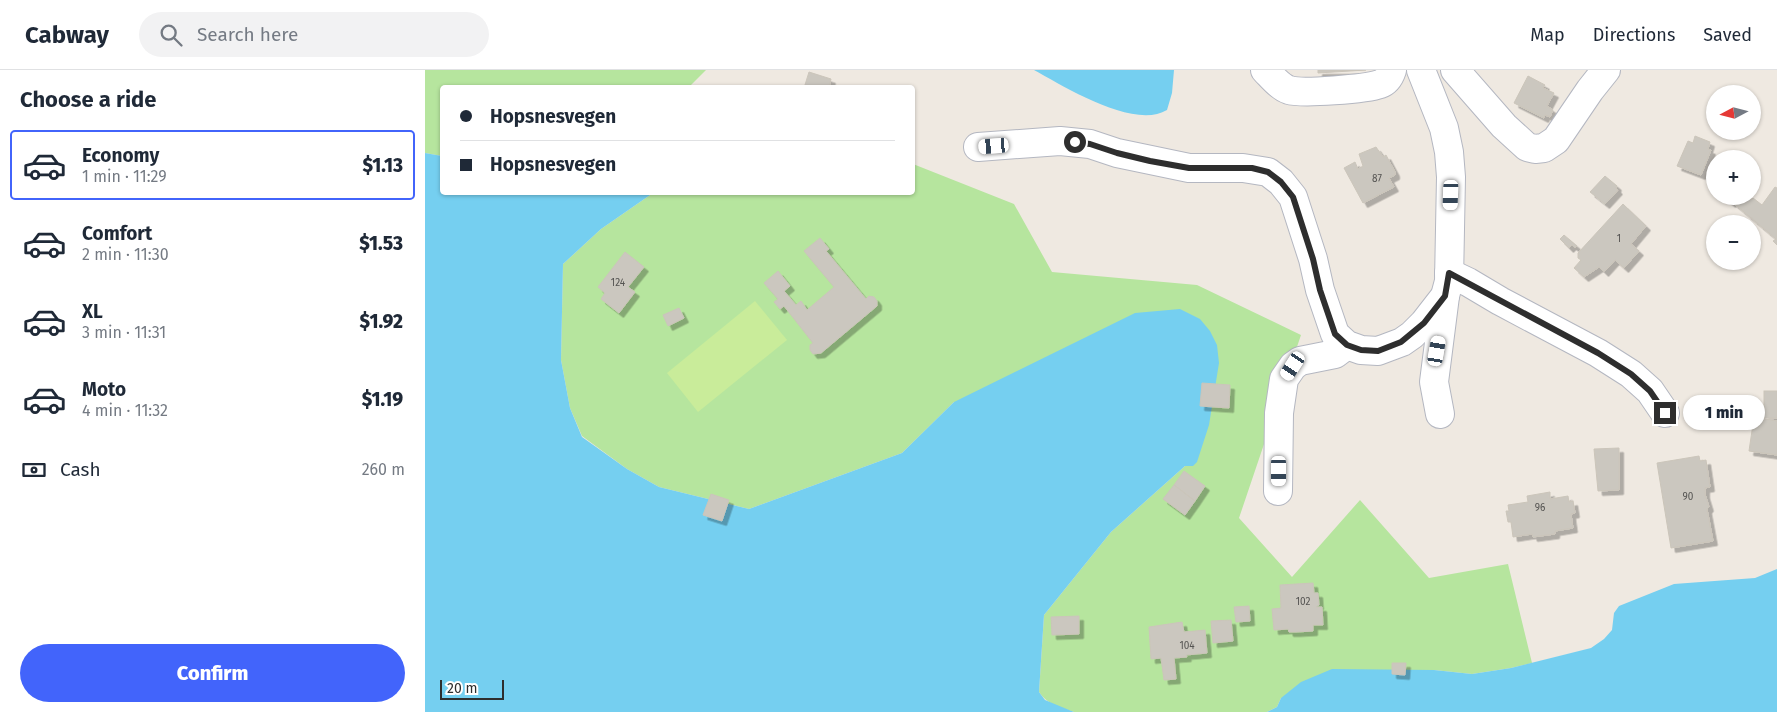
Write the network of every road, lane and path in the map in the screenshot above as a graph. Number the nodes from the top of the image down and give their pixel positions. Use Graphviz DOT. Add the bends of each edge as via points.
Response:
graph roads {
  1 [pos="1265,70"];
  2 [pos="1392,70"];
  3 [pos="1421,70"];
  4 [pos="1455,70"];
  5 [pos="1606,70"];
  6 [pos="978,147"];
  7 [pos="1447,281"];
  8 [pos="1347,345"];
  9 [pos="1665,413"];
  10 [pos="1440,414"];
  11 [pos="1279,491"];
  1 -- 2 [label="street" via="1290,90 1303,92 1371,87 1382,83"];
  3 -- 7 [label="street" via="1444,128 1449,152"];
  4 -- 5 [label="street" via="1504,126 1527,147 1535,149 1544,148 1556,140"];
  6 -- 8 [label="street" via="1060,141 1090,144 1189,168 1252,168 1268,172 1293,197 1335,334"];
  7 -- 8 [label="street" via="1445,296 1424,323 1401,342 1378,351"];
  7 -- 9 [label="street" via="1598,353 1631,374 1650,391"];
  7 -- 10 [label="street" via="1434,382"];
  8 -- 11 [label="street" via="1335,354 1300,361 1284,379 1279,413"];
}
